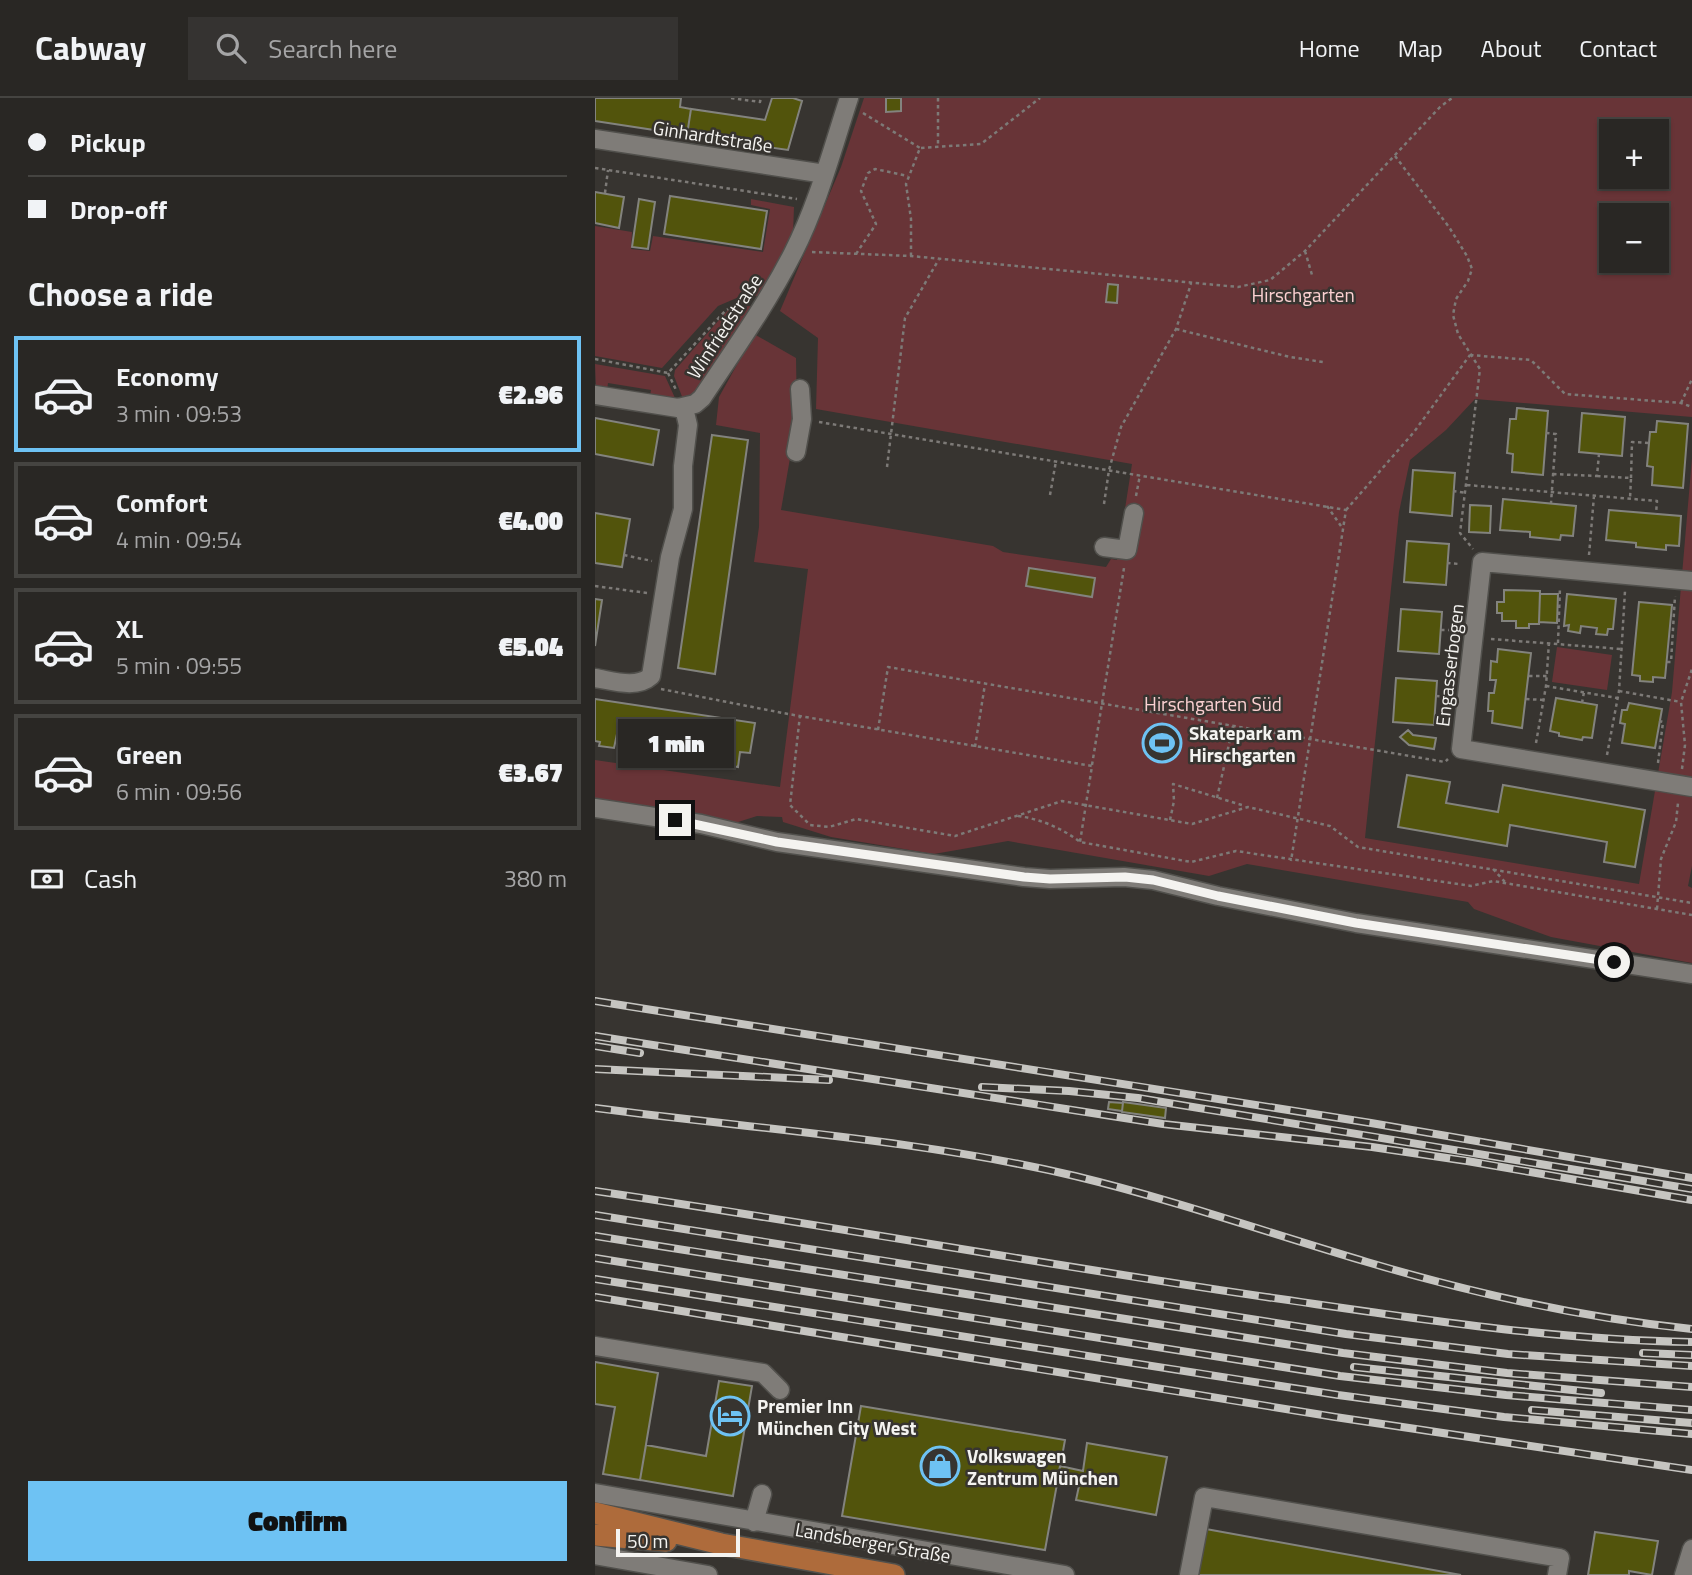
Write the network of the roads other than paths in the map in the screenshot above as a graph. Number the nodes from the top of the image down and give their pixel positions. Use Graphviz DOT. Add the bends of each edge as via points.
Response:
graph roads {
  1 [pos="848,101"];
  2 [pos="595,139"];
  3 [pos="825,174"];
  4 [pos="800,389"];
  5 [pos="595,395"];
  6 [pos="684,408"];
  7 [pos="796,452"];
  8 [pos="1134,513"];
  9 [pos="1104,547"];
  10 [pos="1692,581"];
  11 [pos="595,678"];
  12 [pos="1692,787"];
  13 [pos="595,808"];
  14 [pos="1692,974"];
  15 [pos="595,1346"];
  16 [pos="780,1391"];
  17 [pos="595,1493"];
  18 [pos="762,1494"];
  19 [pos="595,1513"];
  20 [pos="759,1522"];
  21 [pos="595,1535"];
  22 [pos="721,1544"];
  23 [pos="1692,1549"];
  24 [pos="760,1551"];
  25 [pos="595,1555"];
  26 [pos="708,1575"];
  27 [pos="894,1575"];
  28 [pos="1065,1575"];
  29 [pos="1189,1575"];
  30 [pos="1557,1575"];
  31 [pos="1685,1575"];
  1 -- 3 [label="street, Winfriedstraße"];
  2 -- 3 [label="street, Ginhardtstraße"];
  3 -- 6 [label="street, Winfriedstraße" via="794,251 767,301 702,398"];
  4 -- 7 [label="street"];
  5 -- 6 [label="street"];
  6 -- 11 [label="street" via="688,425 683,509 670,556 653,670 645,682 636,684"];
  8 -- 9 [label="street" via="1127,551"];
  10 -- 12 [label="street, Engasserbogen" via="1482,562 1461,749"];
  13 -- 14 [label="street" via="701,824 777,842 1024,877 1153,880 1356,923"];
  15 -- 16 [label="street" via="763,1373"];
  17 -- 20 [label="street, Landsberger Straße"];
  18 -- 20 [label="street"];
  19 -- 22 [label="main road, Landsberger Straße"];
  20 -- 24 [label="street"];
  20 -- 28 [label="street, Landsberger Straße"];
  21 -- 22 [label="main road, Landsberger Straße"];
  22 -- 24 [label="main road, Landsberger Straße"];
  23 -- 31 [label="street"];
  24 -- 27 [label="main road, Landsberger Straße"];
  25 -- 26 [label="street"];
  29 -- 30 [label="street" via="1204,1497 1560,1558"];
}
